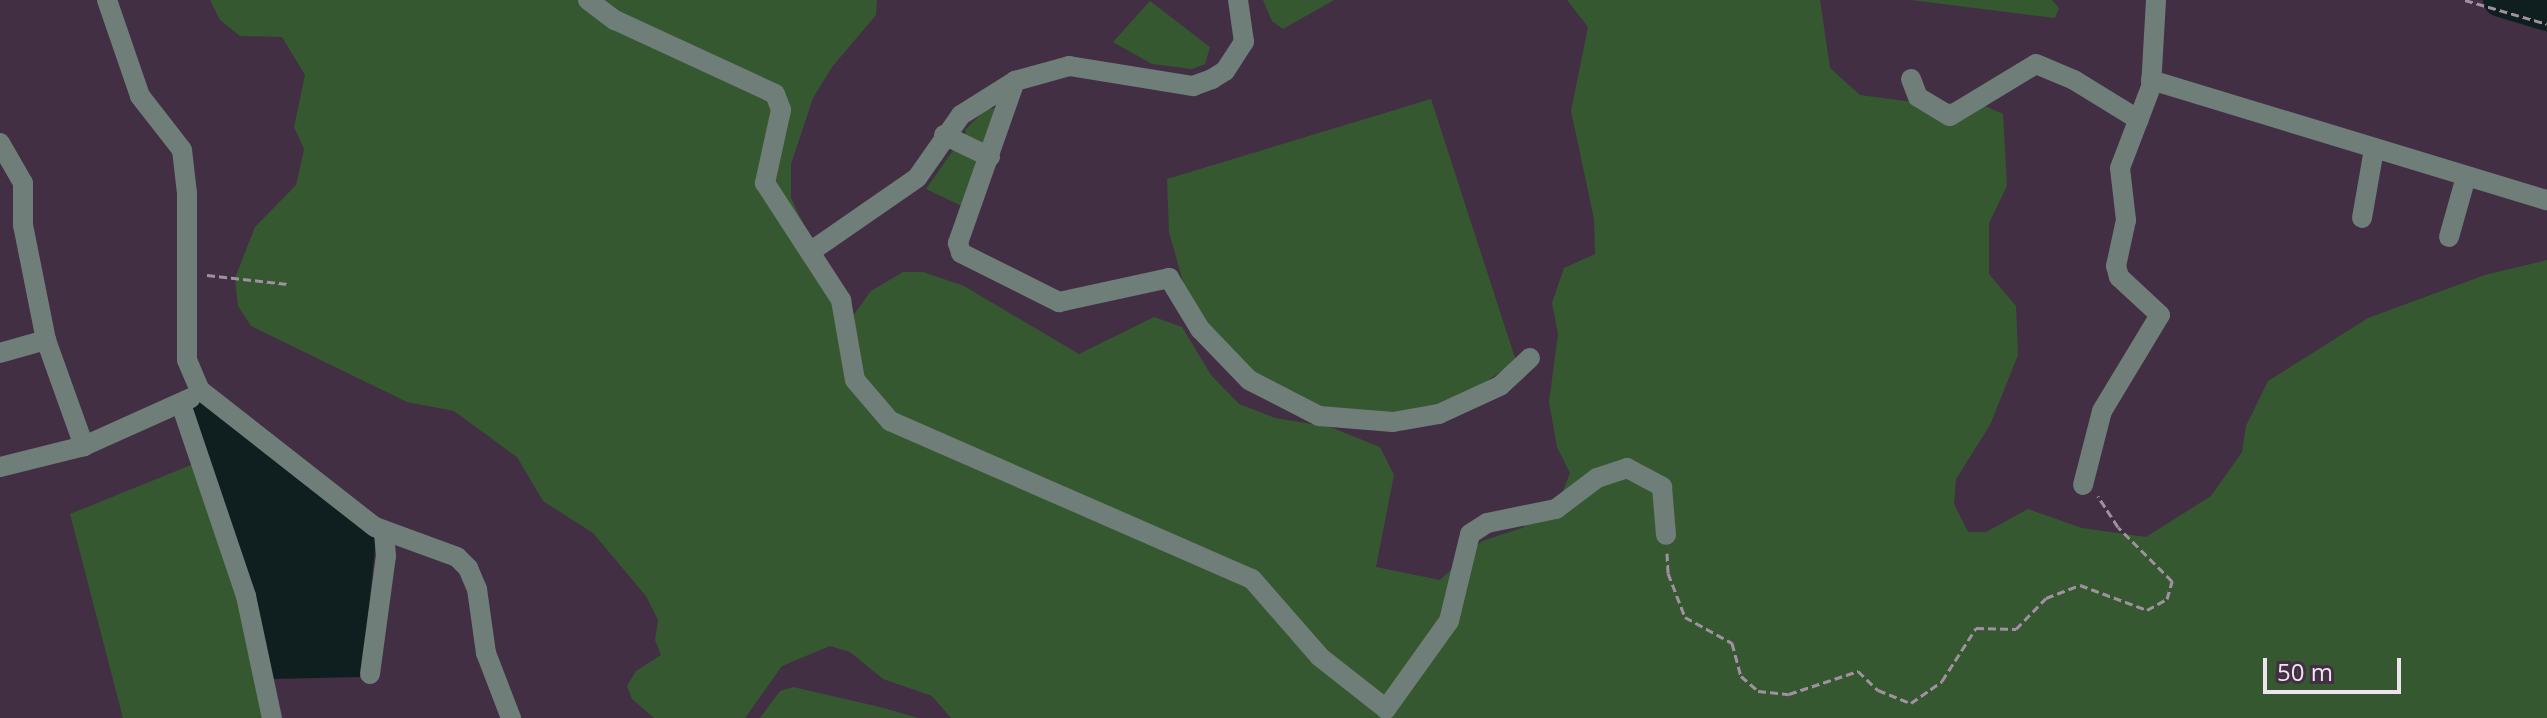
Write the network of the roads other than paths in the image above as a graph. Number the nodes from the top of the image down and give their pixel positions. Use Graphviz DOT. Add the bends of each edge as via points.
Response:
graph roads {
  1 [pos="107,0"];
  2 [pos="588,0"];
  3 [pos="1238,0"];
  4 [pos="2156,0"];
  5 [pos="1911,79"];
  6 [pos="2151,80"];
  7 [pos="1015,81"];
  8 [pos="2139,120"];
  9 [pos="944,135"];
  10 [pos="0,143"];
  11 [pos="2374,149"];
  12 [pos="990,157"];
  13 [pos="2466,177"];
  14 [pos="2547,200"];
  15 [pos="2362,218"];
  16 [pos="2449,237"];
  17 [pos="810,252"];
  18 [pos="46,340"];
  19 [pos="0,353"];
  20 [pos="1530,358"];
  21 [pos="200,390"];
  22 [pos="181,404"];
  23 [pos="84,446"];
  24 [pos="0,467"];
  25 [pos="2083,485"];
  26 [pos="384,531"];
  27 [pos="1666,535"];
  28 [pos="370,674"];
  29 [pos="272,718"];
  30 [pos="511,718"];
  1 -- 21 [label="street" via="140,96 182,150 187,360"];
  2 -- 17 [label="street" via="615,20 775,94 781,110 765,183"];
  3 -- 7 [label="street" via="1244,42 1225,71 1193,86 1069,66"];
  4 -- 6 [label="street"];
  5 -- 8 [label="street" via="1918,97 1950,116 2036,64"];
  6 -- 8 [label="street"];
  6 -- 11 [label="street"];
  7 -- 9 [label="street" via="961,115"];
  7 -- 12 [label="street"];
  8 -- 25 [label="street" via="2119,178 2126,220 2116,266 2119,277 2160,315 2102,411"];
  9 -- 12 [label="street"];
  9 -- 17 [label="street" via="917,178"];
  10 -- 18 [label="street" via="23,183 23,225"];
  11 -- 13 [label="street"];
  11 -- 15 [label="street"];
  12 -- 20 [label="street" via="958,243 961,253 1059,302 1169,278 1219,352 1249,380 1291,406 1360,422 1439,414 1500,386"];
  13 -- 14 [label="street"];
  13 -- 16 [label="street"];
  17 -- 27 [label="street" via="844,309 855,380 890,421 1252,579 1320,657 1386,709 1449,621 1470,534 1487,523 1556,509 1597,478 1627,468 1662,487"];
  18 -- 19 [label="street"];
  18 -- 23 [label="street"];
  21 -- 22 [label="street"];
  21 -- 26 [label="street"];
  22 -- 23 [label="street"];
  22 -- 29 [label="street" via="246,596"];
  23 -- 24 [label="street"];
  26 -- 28 [label="street" via="386,556"];
  26 -- 30 [label="street" via="457,557 468,568 480,602 486,653"];
}
